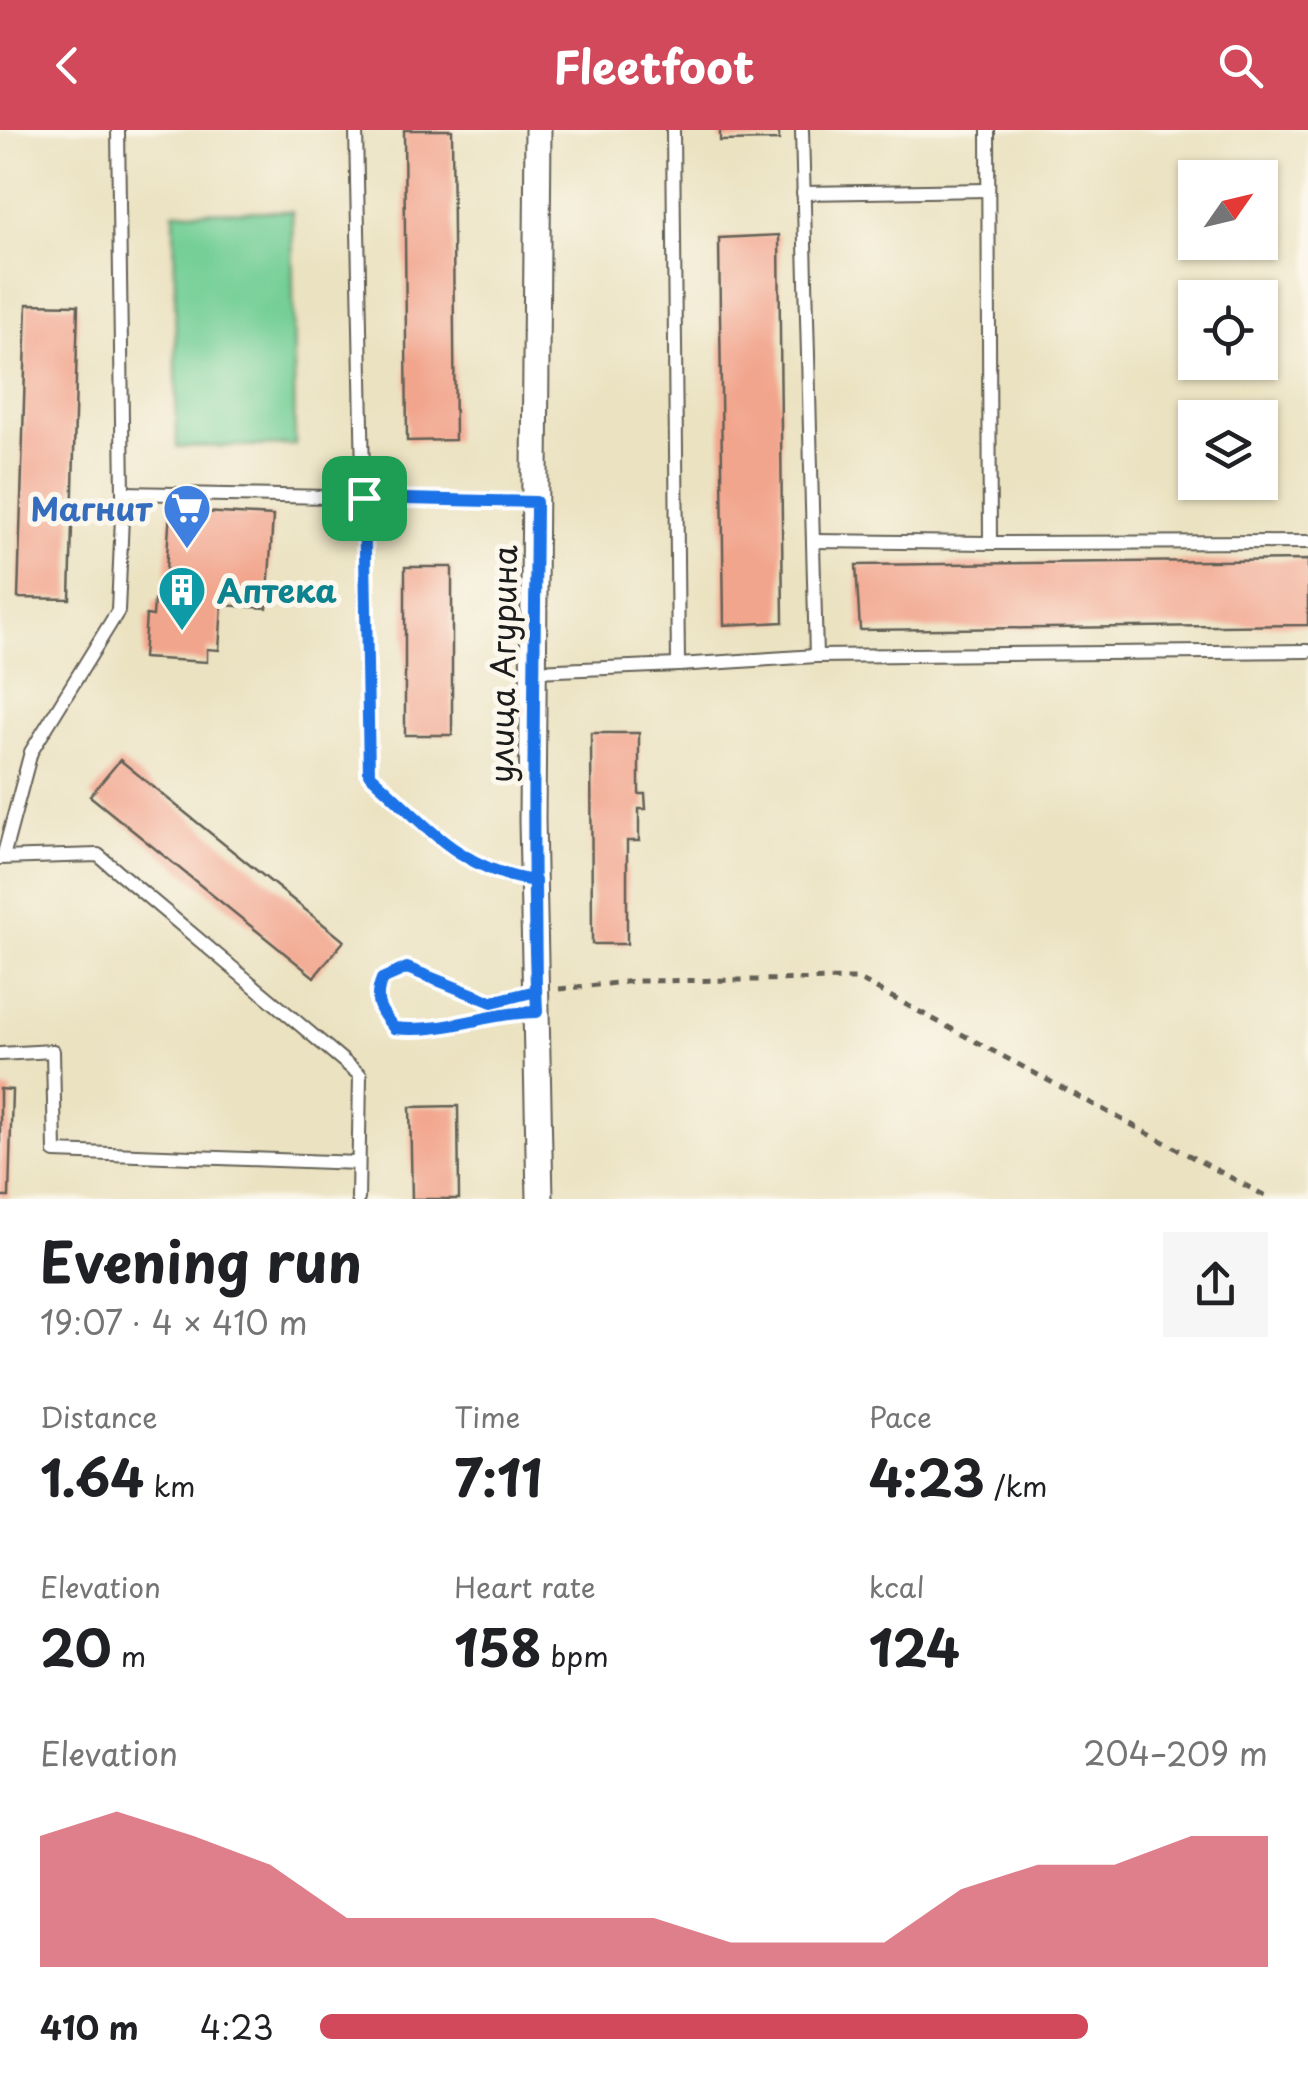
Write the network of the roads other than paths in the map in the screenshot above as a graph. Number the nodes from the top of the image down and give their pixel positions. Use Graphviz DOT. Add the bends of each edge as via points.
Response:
graph roads {
  1 [pos="118,130"];
  2 [pos="356,130"];
  3 [pos="538,130"];
  4 [pos="673,130"];
  5 [pos="802,130"];
  6 [pos="988,130"];
  7 [pos="988,190"];
  8 [pos="803,193"];
  9 [pos="124,493"];
  10 [pos="364,498"];
  11 [pos="536,502"];
  12 [pos="813,541"];
  13 [pos="1308,542"];
  14 [pos="990,544"];
  15 [pos="1308,651"];
  16 [pos="816,656"];
  17 [pos="678,665"];
  18 [pos="535,670"];
  19 [pos="2,858"];
  20 [pos="535,881"];
  21 [pos="537,1001"];
  22 [pos="0,1054"];
  23 [pos="358,1164"];
  24 [pos="358,1199"];
  25 [pos="540,1199"];
  1 -- 9 [label="lane"];
  2 -- 10 [label="lane"];
  3 -- 11 [label="street, улица Агурина"];
  4 -- 17 [label="lane"];
  5 -- 8 [label="lane"];
  6 -- 7 [label="lane"];
  7 -- 8 [label="lane"];
  7 -- 14 [label="lane"];
  8 -- 12 [label="lane"];
  9 -- 10 [label="lane"];
  9 -- 19 [label="lane" via="118,612 31,752"];
  10 -- 11 [label="lane"];
  10 -- 20 [label="lane" via="369,774 470,863 498,876"];
  11 -- 18 [label="street, улица Агурина"];
  12 -- 14 [label="lane"];
  12 -- 16 [label="lane"];
  13 -- 14 [label="lane"];
  15 -- 16 [label="lane"];
  16 -- 17 [label="lane"];
  17 -- 18 [label="lane"];
  18 -- 20 [label="street, улица Агурина"];
  19 -- 23 [label="lane" via="98,854 360,1075"];
  20 -- 21 [label="street, улица Агурина"];
  21 -- 21 [label="lane" via="492,1002 407,968 382,979 376,995 394,1028 422,1032"];
  21 -- 25 [label="street, улица Агурина"];
  22 -- 23 [label="lane" via="53,1051 55,1152"];
  23 -- 24 [label="lane"];
}
